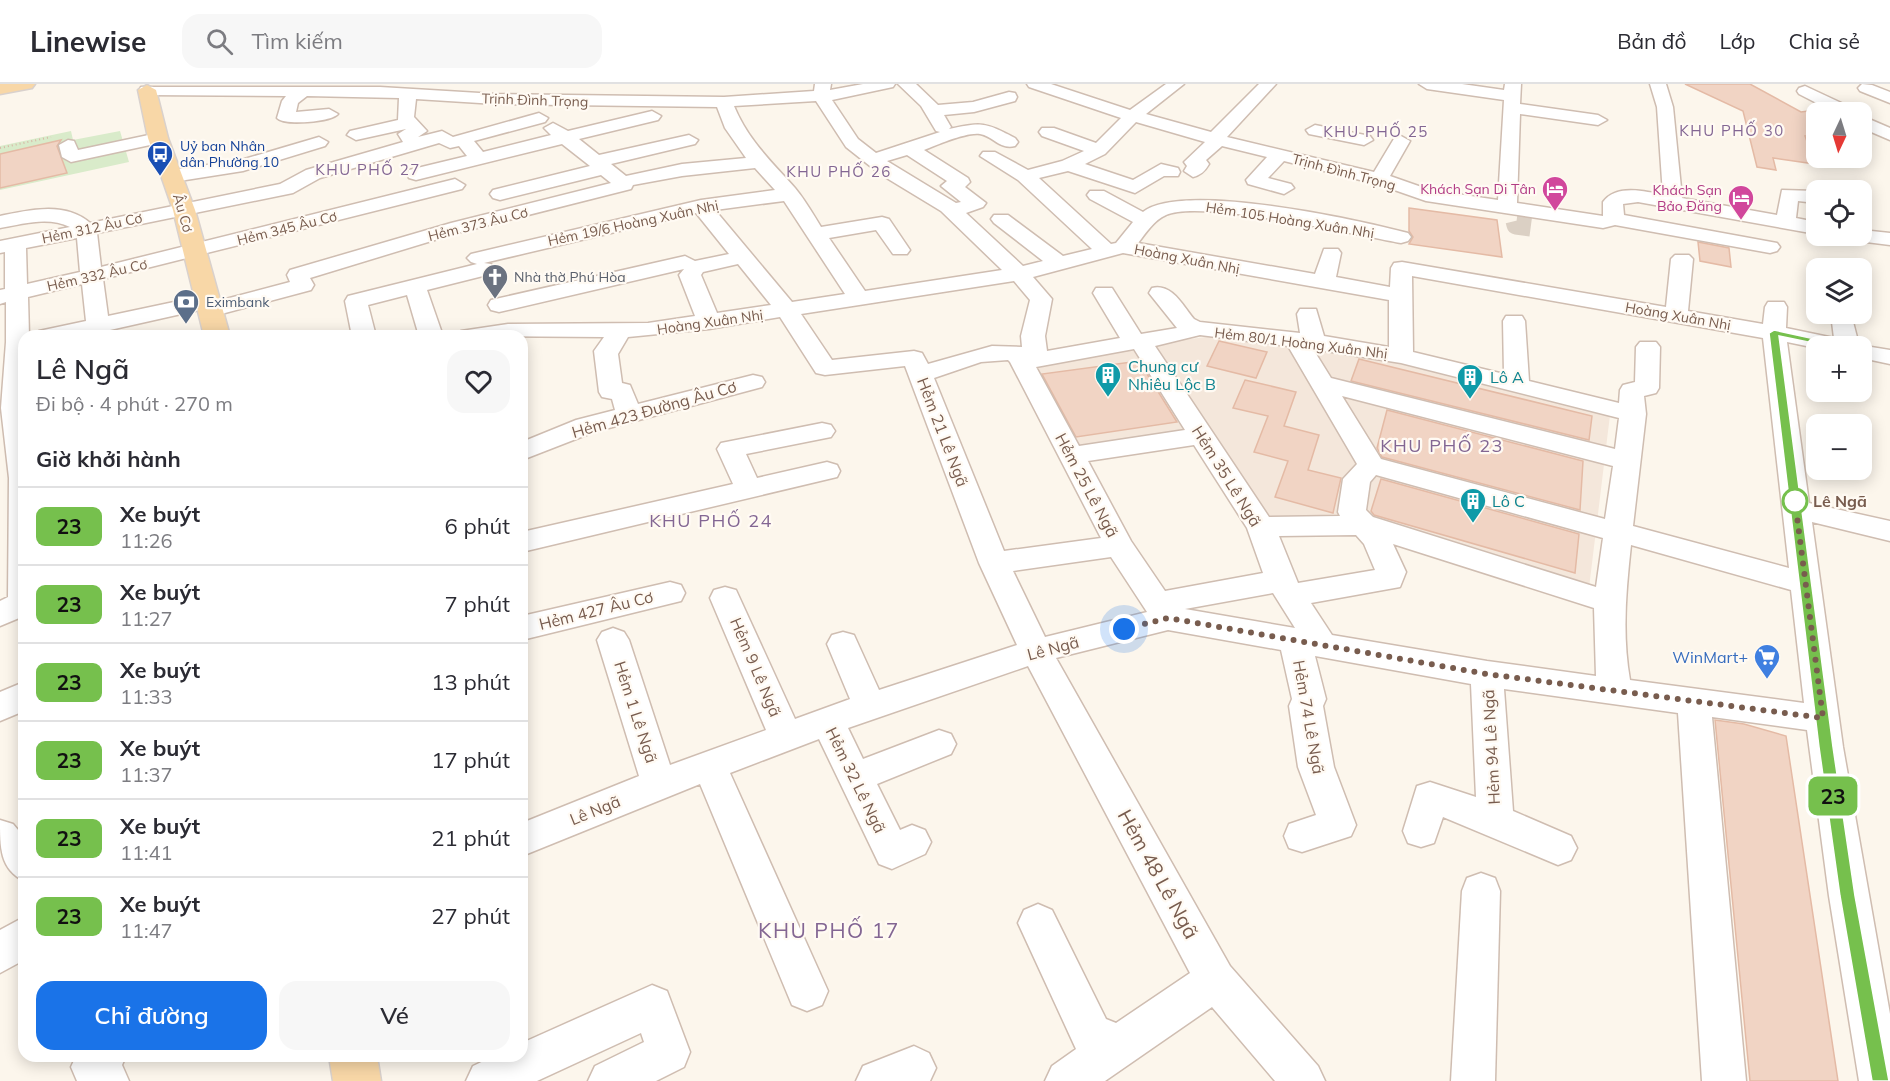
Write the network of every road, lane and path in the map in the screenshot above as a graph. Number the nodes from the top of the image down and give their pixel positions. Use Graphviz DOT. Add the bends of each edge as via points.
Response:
graph roads {
  1 [pos="5,84"];
  2 [pos="26,84"];
  3 [pos="206,84"];
  4 [pos="572,84"];
  5 [pos="757,84"];
  6 [pos="887,84"];
  7 [pos="906,84"];
  8 [pos="1035,84"];
  9 [pos="1176,84"];
  10 [pos="1268,84"];
  11 [pos="1427,84"];
  12 [pos="1658,84"];
  13 [pos="1813,87"];
  14 [pos="0,88"];
  15 [pos="1866,88"];
  16 [pos="176,89"];
  17 [pos="297,89"];
  18 [pos="822,90"];
  19 [pos="146,91"];
  20 [pos="252,93"];
  21 [pos="408,93"];
  22 [pos="1512,96"];
  23 [pos="1009,97"];
  24 [pos="1890,98"];
  25 [pos="496,99"];
  26 [pos="515,100"];
  27 [pos="753,101"];
  28 [pos="724,102"];
  29 [pos="1833,102"];
  30 [pos="933,111"];
  31 [pos="329,114"];
  32 [pos="652,116"];
  33 [pos="1133,116"];
  34 [pos="365,117"];
  35 [pos="407,117"];
  36 [pos="539,118"];
  37 [pos="1598,120"];
  38 [pos="1872,126"];
  39 [pos="1048,132"];
  40 [pos="1888,134"];
  41 [pos="356,135"];
  42 [pos="869,135"];
  43 [pos="947,135"];
  44 [pos="565,136"];
  45 [pos="158,138"];
  46 [pos="848,138"];
  47 [pos="464,139"];
  48 [pos="1217,139"];
  49 [pos="689,140"];
  50 [pos="319,142"];
  51 [pos="1010,142"];
  52 [pos="413,143"];
  53 [pos="68,146"];
  54 [pos="0,148"];
  55 [pos="910,149"];
  56 [pos="1099,150"];
  57 [pos="383,153"];
  58 [pos="989,156"];
  59 [pos="1288,156"];
  60 [pos="478,158"];
  61 [pos="873,159"];
  62 [pos="760,162"];
  63 [pos="243,165"];
  64 [pos="602,165"];
  65 [pos="1069,165"];
  66 [pos="441,168"];
  67 [pos="1171,172"];
  68 [pos="397,174"];
  69 [pos="173,176"];
  70 [pos="1025,176"];
  71 [pos="1379,179"];
  72 [pos="622,182"];
  73 [pos="247,186"];
  74 [pos="1190,188"];
  75 [pos="1284,188"];
  76 [pos="500,194"];
  77 [pos="789,194"];
  78 [pos="1097,195"];
  79 [pos="1806,196"];
  80 [pos="1673,201"];
  81 [pos="1407,204"];
  82 [pos="701,206"];
  83 [pos="184,210"];
  84 [pos="674,212"];
  85 [pos="1520,215"];
  86 [pos="1615,219"];
  87 [pos="0,222"];
  88 [pos="486,222"];
  89 [pos="1786,222"];
  90 [pos="965,223"];
  91 [pos="390,224"];
  92 [pos="1144,225"];
  93 [pos="1806,226"];
  94 [pos="458,227"];
  95 [pos="686,229"];
  96 [pos="86,230"];
  97 [pos="816,234"];
  98 [pos="1401,237"];
  99 [pos="1872,237"];
  100 [pos="1890,239"];
  101 [pos="8,246"];
  102 [pos="1217,246"];
  103 [pos="1770,247"];
  104 [pos="1114,248"];
  105 [pos="900,250"];
  106 [pos="193,252"];
  107 [pos="743,257"];
  108 [pos="1282,257"];
  109 [pos="477,258"];
  110 [pos="1682,259"];
  111 [pos="685,262"];
  112 [pos="1058,263"];
  113 [pos="1402,268"];
  114 [pos="1335,269"];
  115 [pos="1019,274"];
  116 [pos="93,276"];
  117 [pos="415,286"];
  118 [pos="1160,292"];
  119 [pos="1104,293"];
  120 [pos="8,295"];
  121 [pos="1400,295"];
  122 [pos="860,300"];
  123 [pos="499,305"];
  124 [pos="208,306"];
  125 [pos="788,311"];
  126 [pos="1308,314"];
  127 [pos="1676,315"];
  128 [pos="1775,320"];
  129 [pos="1514,321"];
  130 [pos="709,322"];
  131 [pos="1195,328"];
  132 [pos="98,330"];
  133 [pos="102,330"];
  134 [pos="215,330"];
  135 [pos="363,330"];
  136 [pos="429,330"];
  137 [pos="508,330"];
  138 [pos="616,330"];
  139 [pos="528,331"];
  140 [pos="1816,336"];
  141 [pos="1305,341"];
  142 [pos="1137,342"];
  143 [pos="14,343"];
  144 [pos="1648,347"];
  145 [pos="1872,353"];
  146 [pos="1401,356"];
  147 [pos="1890,357"];
  148 [pos="1030,360"];
  149 [pos="921,374"];
  150 [pos="753,382"];
  151 [pos="1322,383"];
  152 [pos="1517,386"];
  153 [pos="13,409"];
  154 [pos="629,413"];
  155 [pos="1633,414"];
  156 [pos="822,431"];
  157 [pos="1201,436"];
  158 [pos="528,450"];
  159 [pos="1072,456"];
  160 [pos="1627,461"];
  161 [pos="1371,465"];
  162 [pos="827,471"];
  163 [pos="16,480"];
  164 [pos="749,489"];
  165 [pos="1796,509"];
  166 [pos="1366,525"];
  167 [pos="1261,527"];
  168 [pos="1620,531"];
  169 [pos="1890,531"];
  170 [pos="528,541"];
  171 [pos="1119,546"];
  172 [pos="994,563"];
  173 [pos="1806,583"];
  174 [pos="1286,588"];
  175 [pos="670,592"];
  176 [pos="725,598"];
  177 [pos="1609,602"];
  178 [pos="16,606"];
  179 [pos="1163,611"];
  180 [pos="528,627"];
  181 [pos="613,639"];
  182 [pos="1309,643"];
  183 [pos="843,644"];
  184 [pos="1036,651"];
  185 [pos="1487,674"];
  186 [pos="1615,691"];
  187 [pos="18,698"];
  188 [pos="1694,701"];
  189 [pos="869,706"];
  190 [pos="0,708"];
  191 [pos="1823,718"];
  192 [pos="827,721"];
  193 [pos="786,737"];
  194 [pos="939,744"];
  195 [pos="709,765"];
  196 [pos="854,778"];
  197 [pos="659,784"];
  198 [pos="1494,820"];
  199 [pos="1421,831"];
  200 [pos="1302,836"];
  201 [pos="528,838"];
  202 [pos="912,842"];
  203 [pos="1558,849"];
  204 [pos="1481,891"];
  205 [pos="1038,923"];
  206 [pos="18,940"];
  207 [pos="0,954"];
  208 [pos="1216,981"];
  209 [pos="807,991"];
  210 [pos="1120,1046"];
  211 [pos="354,1062"];
  212 [pos="357,1081"];
  213 [pos="488,1081"];
  214 [pos="610,1081"];
  215 [pos="1067,1081"];
  216 [pos="1303,1081"];
  217 [pos="1473,1081"];
  218 [pos="1724,1081"];
  219 [pos="1881,1081"];
  1 -- 14 [label="main road"];
  2 -- 14 [label="main road"];
  3 -- 16 [label="street"];
  4 -- 25 [label="street"];
  5 -- 27 [label="street"];
  6 -- 18 [label="street, Trịnh Đình Trọng"];
  7 -- 30 [label="street"];
  8 -- 33 [label="street, Trịnh Đình Trọng"];
  9 -- 33 [label="street"];
  10 -- 48 [label="street"];
  11 -- 22 [label="street"];
  12 -- 80 [label="street" via="1665,107"];
  13 -- 29 [label="street"];
  15 -- 24 [label="street"];
  16 -- 19 [label="street, Trịnh Đình Trọng"];
  16 -- 20 [label="street, Trịnh Đình Trọng"];
  17 -- 20 [label="street, Trịnh Đình Trọng"];
  17 -- 21 [label="street, Trịnh Đình Trọng"];
  17 -- 31 [label="street" via="286,118"];
  18 -- 27 [label="street, Trịnh Đình Trọng"];
  18 -- 46 [label="street"];
  19 -- 20 [label="street"];
  19 -- 45 [label="main road, Âu Cơ"];
  21 -- 25 [label="street, Trịnh Đình Trọng"];
  21 -- 35 [label="street"];
  22 -- 37 [label="street"];
  22 -- 85 [label="street"];
  23 -- 30 [label="street"];
  25 -- 26 [label="street, Trịnh Đình Trọng"];
  26 -- 28 [label="street, Trịnh Đình Trọng"];
  26 -- 36 [label="street"];
  27 -- 28 [label="street, Trịnh Đình Trọng"];
  28 -- 62 [label="street" via="734,128"];
  30 -- 43 [label="street"];
  32 -- 44 [label="street"];
  33 -- 48 [label="street, Trịnh Đình Trọng"];
  33 -- 56 [label="street"];
  34 -- 35 [label="street"];
  35 -- 41 [label="street"];
  35 -- 52 [label="street" via="418,131 407,134"];
  36 -- 44 [label="street"];
  36 -- 47 [label="street"];
  38 -- 40 [label="street"];
  39 -- 56 [label="street"];
  42 -- 46 [label="street"];
  43 -- 51 [label="street" via="982,128"];
  43 -- 55 [label="street"];
  44 -- 60 [label="street"];
  44 -- 64 [label="street"];
  45 -- 53 [label="street" via="71,157"];
  45 -- 69 [label="main road, Âu Cơ"];
  46 -- 61 [label="street"];
  47 -- 52 [label="street, Hẻm 312 Âu Cơ" via="450,142 442,136"];
  47 -- 60 [label="street"];
  48 -- 59 [label="street, Trịnh Đình Trọng"];
  48 -- 74 [label="street" via="1193,162 1200,164"];
  49 -- 64 [label="street"];
  50 -- 63 [label="street"];
  52 -- 57 [label="street, Hẻm 312 Âu Cơ"];
  53 -- 54 [label="path" via="67,134"];
  55 -- 61 [label="street"];
  55 -- 90 [label="street" via="961,183 951,186 976,203"];
  56 -- 65 [label="street"];
  57 -- 68 [label="street"];
  57 -- 83 [label="street, Hẻm 312 Âu Cơ" via="313,174 286,189"];
  58 -- 70 [label="street"];
  59 -- 71 [label="street, Trịnh Đình Trọng" via="1312,171"];
  59 -- 71 [label="street" via="1317,127 1366,141 1399,145"];
  59 -- 75 [label="street" via="1255,180"];
  60 -- 66 [label="street"];
  61 -- 90 [label="street"];
  62 -- 72 [label="street, Hẻm 373 Âu Cơ" via="682,170"];
  62 -- 77 [label="street"];
  63 -- 69 [label="street"];
  63 -- 73 [label="street"];
  64 -- 72 [label="street"];
  64 -- 76 [label="street"];
  65 -- 67 [label="street" via="1135,187 1161,170"];
  65 -- 70 [label="street"];
  66 -- 68 [label="street"];
  66 -- 91 [label="street" via="466,198"];
  68 -- 91 [label="street" via="402,182 375,194"];
  69 -- 83 [label="main road, Âu Cơ"];
  70 -- 104 [label="street"];
  71 -- 81 [label="street, Trịnh Đình Trọng"];
  72 -- 88 [label="street, Hẻm 373 Âu Cơ" via="624,185"];
  74 -- 92 [label="street, Hẻm 105 Hoàng Xuân Nhị"];
  74 -- 98 [label="street, Hẻm 105 Hoàng Xuân Nhị" via="1280,216"];
  77 -- 82 [label="street, Hẻm 19/6 Hoàng Xuân Nhị"];
  77 -- 97 [label="street"];
  78 -- 92 [label="street"];
  79 -- 89 [label="street" via="1789,194"];
  80 -- 86 [label="street" via="1622,197 1613,202"];
  80 -- 89 [label="street"];
  81 -- 85 [label="street, Trịnh Đình Trọng"];
  81 -- 98 [label="street"];
  82 -- 84 [label="street, Hẻm 19/6 Hoàng Xuân Nhị"];
  82 -- 107 [label="street"];
  83 -- 96 [label="street, Hẻm 312 Âu Cơ"];
  83 -- 106 [label="main road, Âu Cơ"];
  84 -- 95 [label="street"];
  84 -- 109 [label="street, Hẻm 19/6 Hoàng Xuân Nhị"];
  85 -- 86 [label="street, Trịnh Đình Trọng" via="1603,222"];
  86 -- 103 [label="street, Trịnh Đình Trọng"];
  87 -- 96 [label="street" via="65,216"];
  88 -- 94 [label="street, Hẻm 373 Âu Cơ"];
  88 -- 109 [label="street" via="497,242"];
  89 -- 93 [label="street"];
  90 -- 112 [label="street" via="999,218"];
  90 -- 115 [label="street"];
  91 -- 94 [label="street, Hẻm 373 Âu Cơ"];
  91 -- 106 [label="street, Hẻm 345 Âu Cơ"];
  91 -- 124 [label="street, Hẻm 373 Âu Cơ" via="298,275 303,285"];
  92 -- 102 [label="street"];
  92 -- 104 [label="street, Hẻm 105 Hoàng Xuân Nhị"];
  94 -- 109 [label="street"];
  96 -- 101 [label="street, Hẻm 312 Âu Cơ"];
  96 -- 116 [label="street"];
  97 -- 105 [label="street" via="882,224"];
  97 -- 122 [label="street"];
  98 -- 113 [label="street"];
  99 -- 100 [label="street"];
  101 -- 120 [label="street"];
  104 -- 112 [label="street, Hoàng Xuân Nhị"];
  104 -- 114 [label="street, Hoàng Xuân Nhị"];
  106 -- 116 [label="street, Hẻm 332 Âu Cơ"];
  106 -- 124 [label="main road, Âu Cơ"];
  107 -- 125 [label="street"];
  107 -- 130 [label="street" via="696,267 690,275"];
  108 -- 114 [label="street"];
  109 -- 117 [label="street"];
  109 -- 123 [label="street"];
  110 -- 127 [label="street"];
  111 -- 123 [label="street"];
  112 -- 115 [label="street, Hoàng Xuân Nhị"];
  113 -- 121 [label="street"];
  113 -- 127 [label="street, Hoàng Xuân Nhị"];
  114 -- 121 [label="street, Hoàng Xuân Nhị"];
  115 -- 122 [label="street, Hoàng Xuân Nhị"];
  115 -- 148 [label="street, Hẻm 25 Lê Ngã" via="1041,299"];
  116 -- 120 [label="street, Hẻm 332 Âu Cơ"];
  116 -- 132 [label="street"];
  117 -- 135 [label="street" via="356,301"];
  117 -- 136 [label="street"];
  118 -- 131 [label="street" via="1185,324"];
  119 -- 142 [label="street, Hẻm 35 Lê Ngã"];
  120 -- 143 [label="street"];
  121 -- 146 [label="street"];
  122 -- 125 [label="street, Hoàng Xuân Nhị"];
  123 -- 137 [label="street"];
  124 -- 133 [label="street"];
  124 -- 134 [label="main road, Âu Cơ"];
  125 -- 130 [label="street, Hoàng Xuân Nhị"];
  125 -- 149 [label="street, Hẻm 21 Lê Ngã" via="825,368 914,358"];
  126 -- 141 [label="street"];
  127 -- 128 [label="street, Hoàng Xuân Nhị"];
  128 -- 140 [label="street, Hoàng Xuân Nhị"];
  128 -- 165 [label="street"];
  129 -- 152 [label="street"];
  130 -- 138 [label="street, Hoàng Xuân Nhị"];
  131 -- 141 [label="street, Hẻm 80/1 Hoàng Xuân Nhị"];
  131 -- 142 [label="street, Hẻm 80/1 Hoàng Xuân Nhị" via="1188,333"];
  138 -- 139 [label="street, Hoàng Xuân Nhị"];
  138 -- 154 [label="street" via="616,341 606,351 611,392 621,390"];
  141 -- 146 [label="street, Hẻm 80/1 Hoàng Xuân Nhị"];
  141 -- 151 [label="street"];
  142 -- 148 [label="street, Hẻm 80/1 Hoàng Xuân Nhị"];
  142 -- 157 [label="street, Hẻm 35 Lê Ngã"];
  143 -- 153 [label="street"];
  144 -- 155 [label="street" via="1647,388 1632,390"];
  145 -- 147 [label="street"];
  146 -- 152 [label="street, Hẻm 80/1 Hoàng Xuân Nhị"];
  148 -- 149 [label="street" via="1007,352 963,360"];
  148 -- 159 [label="street, Hẻm 25 Lê Ngã"];
  149 -- 172 [label="street, Hẻm 21 Lê Ngã"];
  150 -- 154 [label="street, Hẻm 423 Đường Âu Cơ"];
  151 -- 160 [label="street"];
  151 -- 161 [label="street"];
  152 -- 155 [label="street, Hẻm 80/1 Hoàng Xuân Nhị"];
  153 -- 163 [label="street"];
  154 -- 158 [label="street, Hẻm 423 Đường Âu Cơ"];
  155 -- 160 [label="street"];
  156 -- 164 [label="street" via="730,449"];
  157 -- 159 [label="street"];
  157 -- 167 [label="street, Hẻm 35 Lê Ngã"];
  159 -- 171 [label="street, Hẻm 25 Lê Ngã"];
  160 -- 168 [label="street"];
  161 -- 166 [label="street" via="1357,479 1352,506 1357,519"];
  161 -- 168 [label="street"];
  162 -- 164 [label="street"];
  163 -- 178 [label="street"];
  164 -- 170 [label="street"];
  165 -- 169 [label="street"];
  165 -- 173 [label="street"];
  166 -- 167 [label="street"];
  166 -- 174 [label="street" via="1387,561 1389,579"];
  166 -- 177 [label="street"];
  167 -- 174 [label="street, Hẻm 35 Lê Ngã"];
  168 -- 173 [label="street"];
  168 -- 177 [label="street"];
  171 -- 172 [label="street"];
  171 -- 179 [label="street, Hẻm 25 Lê Ngã"];
  172 -- 184 [label="street, Hẻm 21 Lê Ngã"];
  173 -- 191 [label="street"];
  174 -- 179 [label="street"];
  174 -- 182 [label="street, Hẻm 35 Lê Ngã"];
  175 -- 180 [label="street, Hẻm 427 Âu Cơ"];
  176 -- 193 [label="street, Hẻm 9 Lê Ngã"];
  177 -- 186 [label="street"];
  179 -- 182 [label="street, Lê Ngã"];
  179 -- 184 [label="street, Lê Ngã"];
  181 -- 197 [label="street, Hẻm 1 Lê Ngã"];
  182 -- 185 [label="street, Lê Ngã"];
  182 -- 200 [label="street, Hẻm 74 Lê Ngã" via="1306,706 1316,766 1338,825"];
  183 -- 189 [label="street"];
  184 -- 189 [label="street, Lê Ngã"];
  184 -- 208 [label="street, Hẻm 48 Lê Ngã"];
  185 -- 186 [label="street, Lê Ngã"];
  185 -- 198 [label="street, Hẻm 94 Lê Ngã"];
  186 -- 188 [label="street, Lê Ngã"];
  187 -- 190 [label="street"];
  188 -- 191 [label="street, Lê Ngã"];
  188 -- 218 [label="street"];
  189 -- 192 [label="street, Lê Ngã"];
  191 -- 219 [label="street" via="1848,896"];
  192 -- 193 [label="street, Lê Ngã"];
  192 -- 196 [label="street, Hẻm 32 Lê Ngã"];
  193 -- 195 [label="street, Lê Ngã"];
  194 -- 196 [label="street"];
  195 -- 197 [label="street, Lê Ngã"];
  195 -- 209 [label="street"];
  196 -- 202 [label="street, Hẻm 32 Lê Ngã" via="892,852"];
  197 -- 201 [label="street, Lê Ngã"];
  198 -- 199 [label="street, Hẻm 94 Lê Ngã" via="1430,797"];
  198 -- 203 [label="street, Hẻm 94 Lê Ngã"];
  204 -- 217 [label="street"];
  205 -- 210 [label="street" via="1091,1034"];
  206 -- 207 [label="street"];
  208 -- 210 [label="street"];
  208 -- 216 [label="street, Hẻm 48 Lê Ngã"];
  210 -- 215 [label="street"];
  211 -- 212 [label="main road"];
  213 -- 214 [label="street" via="652,1006 669,1052"];
}
